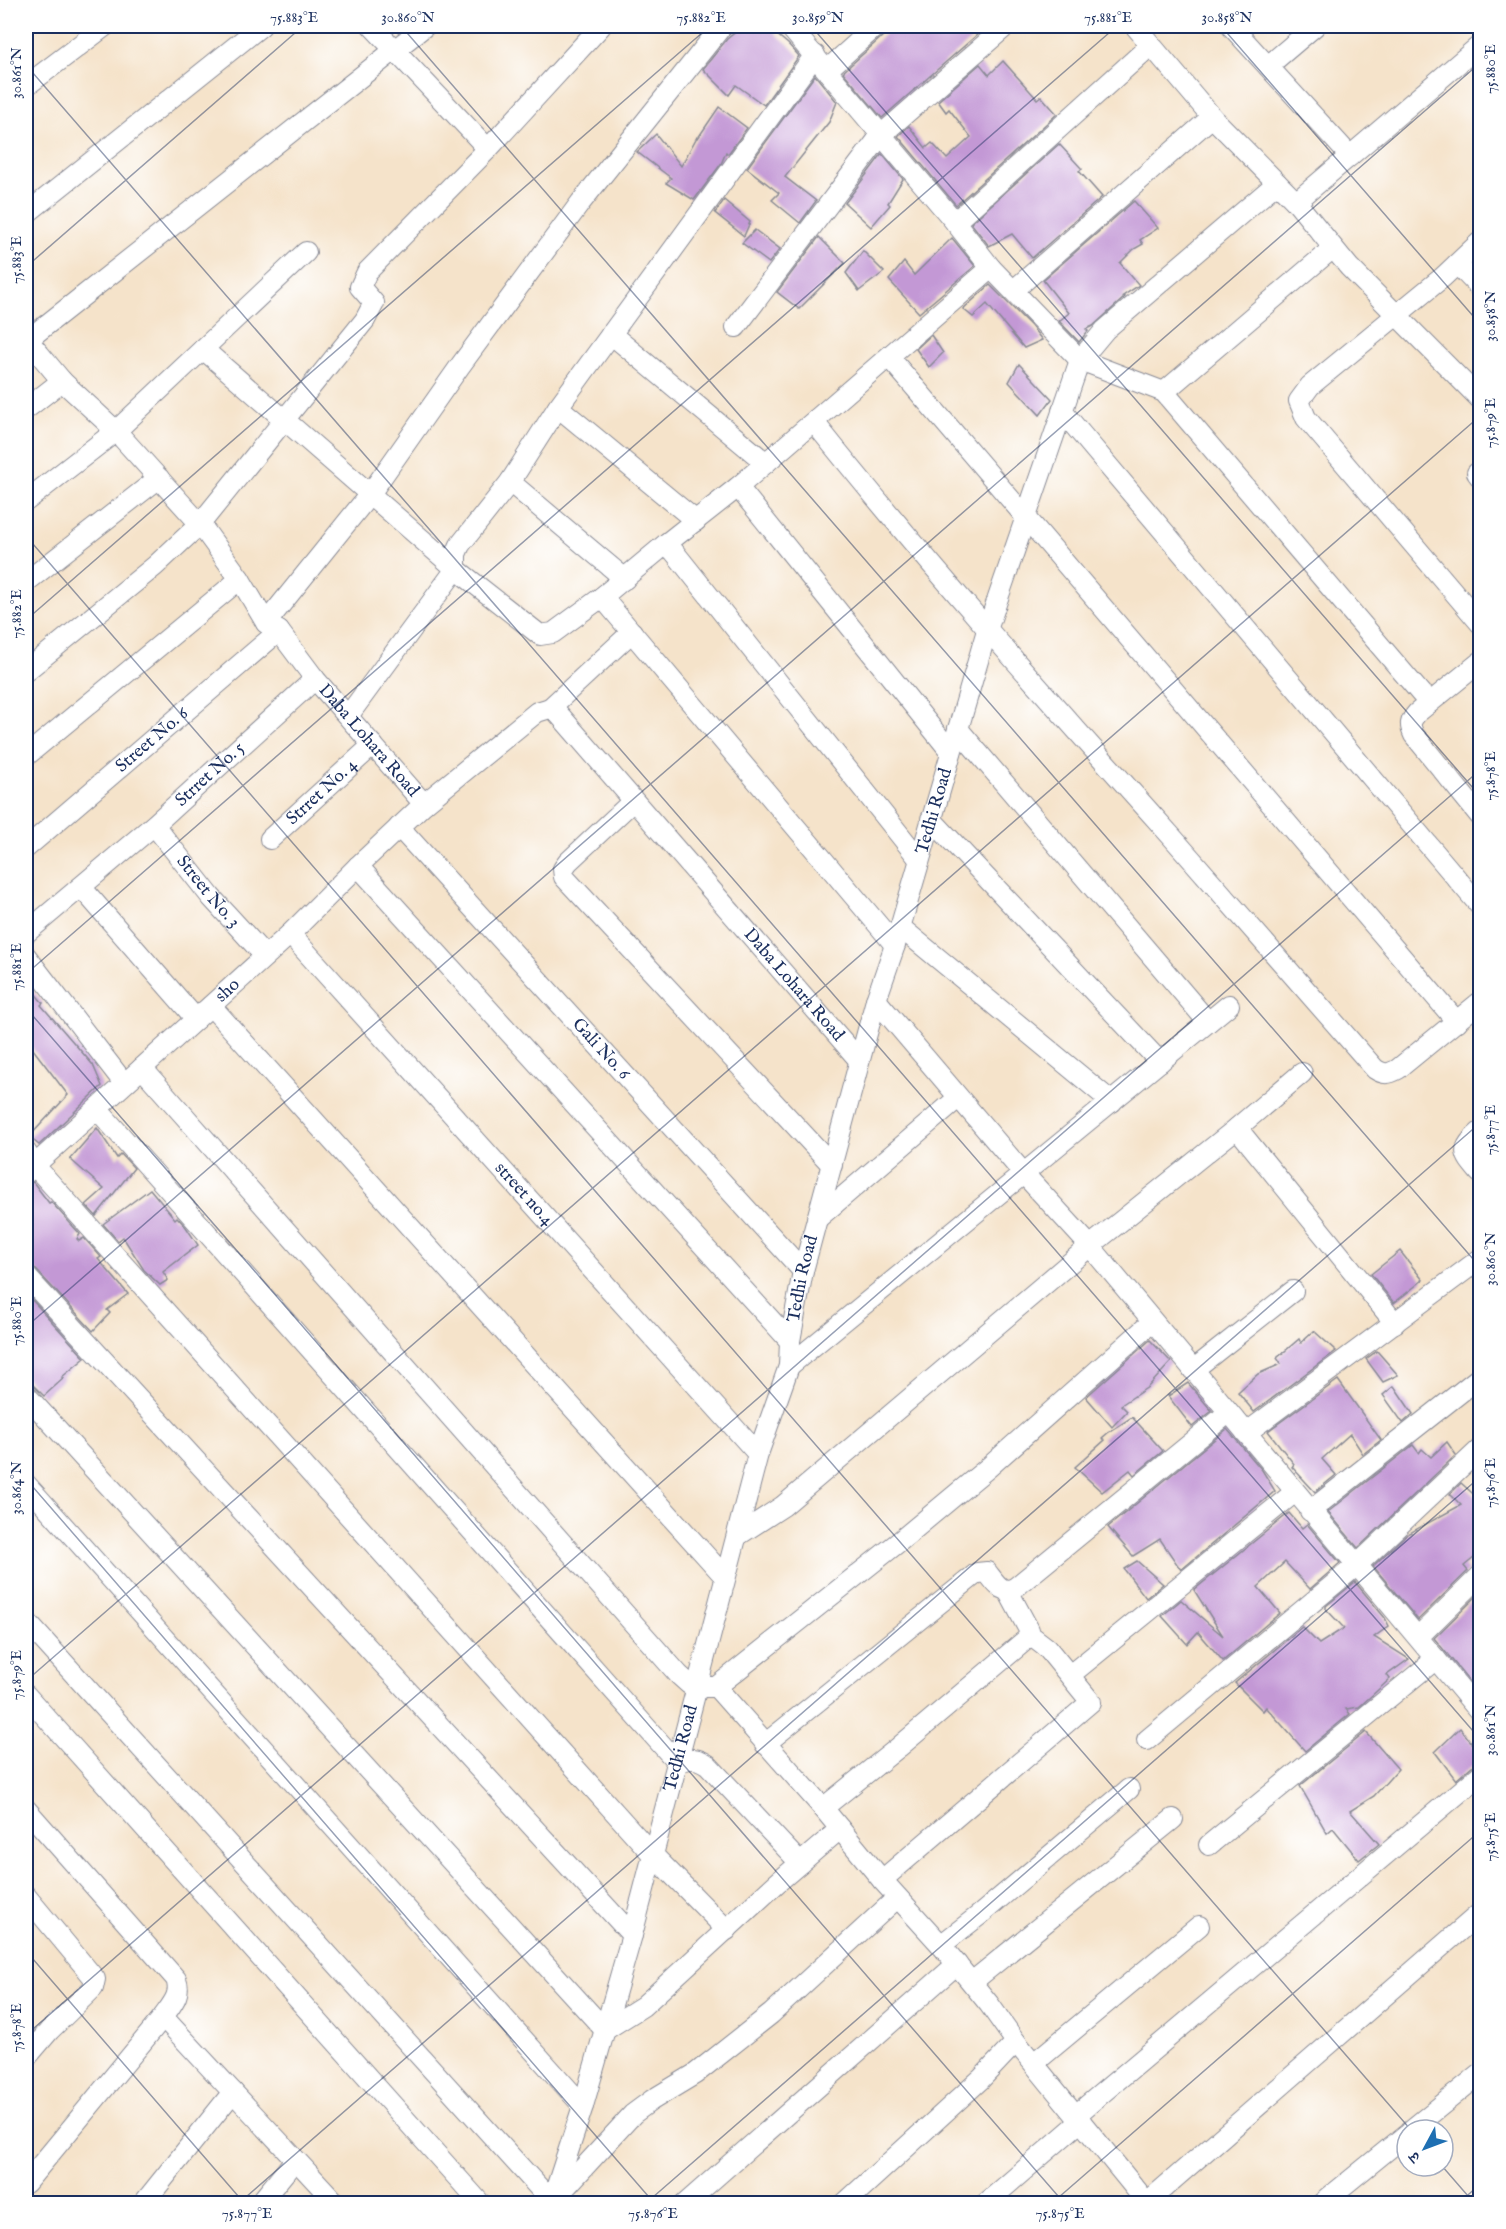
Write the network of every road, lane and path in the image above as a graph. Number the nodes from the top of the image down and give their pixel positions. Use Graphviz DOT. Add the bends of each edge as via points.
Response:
graph roads {
  1 [pos="105,26"];
  2 [pos="261,26"];
  3 [pos="372,26"];
  4 [pos="425,26"];
  5 [pos="601,26"];
  6 [pos="722,26"];
  7 [pos="789,26"];
  8 [pos="876,26"];
  9 [pos="1006,26"];
  10 [pos="1135,26"];
  11 [pos="1233,26"];
  12 [pos="1315,26"];
  13 [pos="1151,45"];
  14 [pos="1480,45"];
  15 [pos="395,50"];
  16 [pos="821,62"];
  17 [pos="1268,66"];
  18 [pos="26,86"];
  19 [pos="1212,117"];
  20 [pos="881,135"];
  21 [pos="488,149"];
  22 [pos="1350,156"];
  23 [pos="1276,183"];
  24 [pos="1296,202"];
  25 [pos="26,214"];
  26 [pos="955,222"];
  27 [pos="1480,242"];
  28 [pos="1333,248"];
  29 [pos="306,252"];
  30 [pos="1457,264"];
  31 [pos="991,268"];
  32 [pos="1480,288"];
  33 [pos="1014,290"];
  34 [pos="1395,315"];
  35 [pos="736,327"];
  36 [pos="612,334"];
  37 [pos="26,339"];
  38 [pos="203,349"];
  39 [pos="889,357"];
  40 [pos="1080,360"];
  41 [pos="62,381"];
  42 [pos="1164,392"];
  43 [pos="1480,399"];
  44 [pos="558,407"];
  45 [pos="26,409"];
  46 [pos="1062,411"];
  47 [pos="284,420"];
  48 [pos="814,422"];
  49 [pos="116,431"];
  50 [pos="766,463"];
  51 [pos="159,478"];
  52 [pos="510,482"];
  53 [pos="738,487"];
  54 [pos="370,494"];
  55 [pos="26,501"];
  56 [pos="1026,517"];
  57 [pos="696,521"];
  58 [pos="200,524"];
  59 [pos="667,543"];
  60 [pos="456,569"];
  61 [pos="240,579"];
  62 [pos="625,579"];
  63 [pos="26,582"];
  64 [pos="606,594"];
  65 [pos="1480,623"];
  66 [pos="273,627"];
  67 [pos="987,630"];
  68 [pos="632,632"];
  69 [pos="1480,662"];
  70 [pos="26,671"];
  71 [pos="315,679"];
  72 [pos="1429,703"];
  73 [pos="550,708"];
  74 [pos="348,716"];
  75 [pos="958,729"];
  76 [pos="373,745"];
  77 [pos="951,752"];
  78 [pos="26,756"];
  79 [pos="633,801"];
  80 [pos="424,804"];
  81 [pos="1477,806"];
  82 [pos="932,819"];
  83 [pos="154,825"];
  84 [pos="399,827"];
  85 [pos="270,839"];
  86 [pos="26,848"];
  87 [pos="920,859"];
  88 [pos="358,866"];
  89 [pos="81,887"];
  90 [pos="1480,906"];
  91 [pos="26,933"];
  92 [pos="290,934"];
  93 [pos="898,936"];
  94 [pos="26,956"];
  95 [pos="265,956"];
  96 [pos="876,1000"];
  97 [pos="1480,1002"];
  98 [pos="1229,1005"];
  99 [pos="211,1006"];
  100 [pos="196,1019"];
  101 [pos="1208,1022"];
  102 [pos="1456,1022"];
  103 [pos="860,1060"];
  104 [pos="1160,1062"];
  105 [pos="142,1068"];
  106 [pos="1302,1073"];
  107 [pos="124,1083"];
  108 [pos="958,1098"];
  109 [pos="1112,1101"];
  110 [pos="98,1110"];
  111 [pos="1237,1128"];
  112 [pos="1480,1132"];
  113 [pos="29,1164"];
  114 [pos="832,1165"];
  115 [pos="1480,1173"];
  116 [pos="1024,1174"];
  117 [pos="818,1219"];
  118 [pos="1090,1246"];
  119 [pos="1480,1259"];
  120 [pos="803,1271"];
  121 [pos="26,1276"];
  122 [pos="1293,1291"];
  123 [pos="1152,1322"];
  124 [pos="1395,1323"];
  125 [pos="790,1341"];
  126 [pos="789,1366"];
  127 [pos="1192,1370"];
  128 [pos="1480,1377"];
  129 [pos="26,1395"];
  130 [pos="1228,1413"];
  131 [pos="1246,1433"];
  132 [pos="1480,1449"];
  133 [pos="758,1454"];
  134 [pos="26,1485"];
  135 [pos="1295,1492"];
  136 [pos="1310,1510"];
  137 [pos="737,1536"];
  138 [pos="1357,1565"];
  139 [pos="1480,1576"];
  140 [pos="725,1577"];
  141 [pos="1008,1591"];
  142 [pos="26,1621"];
  143 [pos="1030,1635"];
  144 [pos="1418,1637"];
  145 [pos="1436,1659"];
  146 [pos="1070,1675"];
  147 [pos="707,1687"];
  148 [pos="26,1695"];
  149 [pos="1480,1712"];
  150 [pos="1147,1740"];
  151 [pos="765,1744"];
  152 [pos="677,1762"];
  153 [pos="1480,1775"];
  154 [pos="1129,1790"];
  155 [pos="823,1808"];
  156 [pos="26,1809"];
  157 [pos="1173,1819"];
  158 [pos="840,1829"];
  159 [pos="1209,1845"];
  160 [pos="653,1856"];
  161 [pos="800,1863"];
  162 [pos="882,1880"];
  163 [pos="26,1896"];
  164 [pos="897,1898"];
  165 [pos="1480,1913"];
  166 [pos="1199,1926"];
  167 [pos="727,1930"];
  168 [pos="632,1935"];
  169 [pos="941,1944"];
  170 [pos="957,1964"];
  171 [pos="972,1982"];
  172 [pos="164,2017"];
  173 [pos="605,2030"];
  174 [pos="1016,2042"];
  175 [pos="26,2058"];
  176 [pos="1034,2063"];
  177 [pos="1480,2074"];
  178 [pos="233,2092"];
  179 [pos="584,2106"];
  180 [pos="1078,2118"];
  181 [pos="1427,2118"];
  182 [pos="1395,2144"];
  183 [pos="296,2160"];
  184 [pos="26,2183"];
  185 [pos="551,2203"];
  186 [pos="1146,2203"];
  187 [pos="143,2204"];
  188 [pos="259,2204"];
  189 [pos="337,2204"];
  190 [pos="481,2204"];
  191 [pos="685,2204"];
  192 [pos="844,2204"];
  193 [pos="985,2204"];
  194 [pos="1321,2204"];
  1 -- 18 [label="street"];
  2 -- 25 [label="street"];
  3 -- 15 [label="street"];
  4 -- 15 [label="street"];
  5 -- 21 [label="street"];
  6 -- 54 [label="street, Street No. 6" via="581,202"];
  7 -- 16 [label="street"];
  8 -- 16 [label="street"];
  9 -- 20 [label="street"];
  10 -- 13 [label="street"];
  11 -- 17 [label="street"];
  12 -- 17 [label="street"];
  13 -- 19 [label="street"];
  13 -- 26 [label="street"];
  14 -- 22 [label="street"];
  15 -- 21 [label="street"];
  15 -- 37 [label="street"];
  16 -- 20 [label="street"];
  16 -- 36 [label="street"];
  17 -- 22 [label="street"];
  19 -- 23 [label="street"];
  19 -- 33 [label="street"];
  20 -- 26 [label="street"];
  20 -- 35 [label="street"];
  21 -- 47 [label="street" via="366,272 360,287 374,303 372,308"];
  22 -- 24 [label="street"];
  23 -- 24 [label="street"];
  23 -- 40 [label="street" via="1105,330"];
  24 -- 28 [label="street"];
  26 -- 31 [label="street"];
  27 -- 30 [label="street"];
  28 -- 34 [label="street"];
  28 -- 42 [label="street"];
  29 -- 38 [label="street"];
  30 -- 32 [label="street"];
  30 -- 34 [label="street"];
  31 -- 33 [label="street"];
  31 -- 39 [label="street"];
  33 -- 40 [label="street"];
  34 -- 43 [label="street"];
  34 -- 65 [label="street" via="1310,386 1299,401 1301,410"];
  36 -- 44 [label="street"];
  36 -- 50 [label="street"];
  37 -- 41 [label="street, Daba Lohara Road"];
  38 -- 47 [label="street"];
  38 -- 49 [label="street"];
  39 -- 48 [label="street"];
  39 -- 56 [label="street"];
  40 -- 42 [label="street"];
  40 -- 46 [label="street, Tedhi Road"];
  41 -- 45 [label="street"];
  41 -- 49 [label="street, Daba Lohara Road"];
  42 -- 72 [label="street"];
  44 -- 52 [label="street"];
  44 -- 57 [label="street"];
  46 -- 56 [label="street, Tedhi Road"];
  46 -- 90 [label="street"];
  47 -- 54 [label="street"];
  47 -- 58 [label="street"];
  48 -- 50 [label="street"];
  48 -- 67 [label="street"];
  49 -- 51 [label="street, Daba Lohara Road"];
  49 -- 55 [label="street"];
  50 -- 53 [label="street"];
  51 -- 58 [label="street, Daba Lohara Road"];
  51 -- 63 [label="street"];
  52 -- 60 [label="street" via="460,545"];
  52 -- 62 [label="street"];
  53 -- 57 [label="street"];
  53 -- 77 [label="street"];
  54 -- 60 [label="street"];
  54 -- 66 [label="street, Street No. 6"];
  56 -- 67 [label="street, Tedhi Road"];
  56 -- 102 [label="street"];
  57 -- 59 [label="street"];
  58 -- 61 [label="street, Daba Lohara Road"];
  58 -- 70 [label="street" via="155,566"];
  59 -- 62 [label="street"];
  59 -- 87 [label="street"];
  60 -- 64 [label="street" via="540,634 553,633"];
  60 -- 74 [label="street"];
  61 -- 66 [label="street, Daba Lohara Road"];
  61 -- 78 [label="street"];
  62 -- 64 [label="street"];
  64 -- 68 [label="street" via="602,597"];
  66 -- 71 [label="street, Daba Lohara Road"];
  66 -- 86 [label="street, Street No. 6"];
  67 -- 75 [label="street, Tedhi Road"];
  67 -- 102 [label="street" via="1375,1069 1389,1074 1398,1069"];
  68 -- 73 [label="street"];
  68 -- 93 [label="street"];
  69 -- 72 [label="street"];
  71 -- 74 [label="street, Daba Lohara Road"];
  71 -- 83 [label="street, Strret No. 5"];
  72 -- 81 [label="street" via="1411,720 1410,727"];
  73 -- 79 [label="street, Daba Lohara Road"];
  73 -- 80 [label="street, Daba Lohara Road" via="537,712"];
  74 -- 76 [label="street, Daba Lohara Road"];
  75 -- 77 [label="street, Tedhi Road"];
  75 -- 101 [label="street"];
  76 -- 80 [label="street, Daba Lohara Road"];
  76 -- 85 [label="street, Strret No. 4"];
  77 -- 82 [label="street, Tedhi Road"];
  79 -- 103 [label="street, Daba Lohara Road"];
  79 -- 114 [label="street" via="568,861 564,877"];
  80 -- 84 [label="street, sho"];
  82 -- 87 [label="street, Tedhi Road"];
  82 -- 104 [label="street"];
  83 -- 89 [label="street, Strret No. 5"];
  83 -- 95 [label="street, Street No. 3" via="211,897"];
  84 -- 88 [label="street, sho"];
  84 -- 120 [label="street, Gali No. 6"];
  87 -- 93 [label="street, Tedhi Road"];
  88 -- 92 [label="street, sho"];
  88 -- 125 [label="street"];
  89 -- 91 [label="street, Strret No. 5"];
  89 -- 100 [label="street"];
  92 -- 95 [label="street, sho"];
  92 -- 133 [label="street, street no.4"];
  93 -- 96 [label="street, Tedhi Road"];
  93 -- 109 [label="street"];
  94 -- 107 [label="street"];
  95 -- 99 [label="street, sho"];
  96 -- 103 [label="street, Tedhi Road"];
  96 -- 108 [label="street"];
  97 -- 102 [label="street"];
  98 -- 101 [label="street"];
  99 -- 100 [label="street, sho"];
  99 -- 140 [label="street"];
  100 -- 105 [label="street, sho"];
  101 -- 104 [label="street"];
  103 -- 114 [label="street, Tedhi Road"];
  104 -- 109 [label="street"];
  105 -- 107 [label="street, sho"];
  105 -- 147 [label="street" via="679,1675 689,1684"];
  106 -- 111 [label="street"];
  107 -- 110 [label="street, sho"];
  108 -- 116 [label="street"];
  108 -- 117 [label="street"];
  109 -- 116 [label="street"];
  110 -- 113 [label="street, sho"];
  110 -- 152 [label="street"];
  111 -- 118 [label="street"];
  111 -- 124 [label="street"];
  112 -- 115 [label="street" via="1467,1144 1465,1154"];
  113 -- 160 [label="street"];
  114 -- 117 [label="street, Tedhi Road"];
  116 -- 118 [label="street"];
  116 -- 126 [label="street"];
  117 -- 120 [label="street, Tedhi Road"];
  118 -- 123 [label="street"];
  118 -- 137 [label="street" via="783,1506"];
  119 -- 124 [label="street"];
  120 -- 125 [label="street, Tedhi Road"];
  121 -- 168 [label="street"];
  122 -- 127 [label="street"];
  123 -- 127 [label="street"];
  123 -- 147 [label="street" via="900,1541"];
  124 -- 131 [label="street"];
  125 -- 126 [label="street, Tedhi Road"];
  126 -- 133 [label="street, Tedhi Road"];
  127 -- 130 [label="street"];
  128 -- 136 [label="street"];
  129 -- 173 [label="street"];
  130 -- 131 [label="street"];
  130 -- 141 [label="street"];
  131 -- 135 [label="street"];
  132 -- 138 [label="street"];
  133 -- 137 [label="street, Tedhi Road"];
  134 -- 179 [label="street"];
  135 -- 136 [label="street"];
  135 -- 146 [label="street"];
  136 -- 138 [label="street"];
  137 -- 140 [label="street, Tedhi Road"];
  138 -- 144 [label="street"];
  138 -- 150 [label="street"];
  139 -- 144 [label="street"];
  140 -- 147 [label="street, Tedhi Road"];
  141 -- 143 [label="street"];
  141 -- 151 [label="street" via="987,1572 977,1573"];
  142 -- 185 [label="street"];
  143 -- 146 [label="street"];
  143 -- 155 [label="street"];
  144 -- 145 [label="street"];
  145 -- 149 [label="street"];
  145 -- 159 [label="street"];
  146 -- 162 [label="street" via="1091,1702"];
  147 -- 151 [label="street"];
  147 -- 152 [label="street, Tedhi Road"];
  148 -- 190 [label="street"];
  151 -- 155 [label="street"];
  152 -- 160 [label="street, Tedhi Road"];
  152 -- 161 [label="street" via="698,1758 708,1765"];
  153 -- 180 [label="street"];
  154 -- 169 [label="street"];
  155 -- 158 [label="street"];
  156 -- 172 [label="street" via="176,1979 178,1994"];
  157 -- 171 [label="street"];
  158 -- 161 [label="street"];
  158 -- 162 [label="street"];
  160 -- 167 [label="street"];
  160 -- 168 [label="street, Tedhi Road"];
  161 -- 167 [label="street"];
  162 -- 164 [label="street"];
  163 -- 175 [label="street" via="95,1979 90,1992"];
  164 -- 169 [label="street"];
  164 -- 185 [label="street" via="771,2014 695,2074 633,2114"];
  165 -- 186 [label="street"];
  166 -- 176 [label="street"];
  167 -- 173 [label="street" via="644,2006"];
  168 -- 173 [label="street, Tedhi Road"];
  169 -- 170 [label="street"];
  170 -- 171 [label="street"];
  170 -- 191 [label="street"];
  171 -- 174 [label="street"];
  172 -- 178 [label="street"];
  172 -- 184 [label="street"];
  173 -- 179 [label="street, Tedhi Road"];
  174 -- 176 [label="street"];
  174 -- 192 [label="street" via="973,2087"];
  176 -- 180 [label="street"];
  177 -- 181 [label="street"];
  178 -- 183 [label="street"];
  178 -- 187 [label="street"];
  179 -- 185 [label="street, Tedhi Road"];
  180 -- 186 [label="street"];
  180 -- 193 [label="street"];
  182 -- 194 [label="street"];
  183 -- 188 [label="street"];
  183 -- 189 [label="street"];
}
